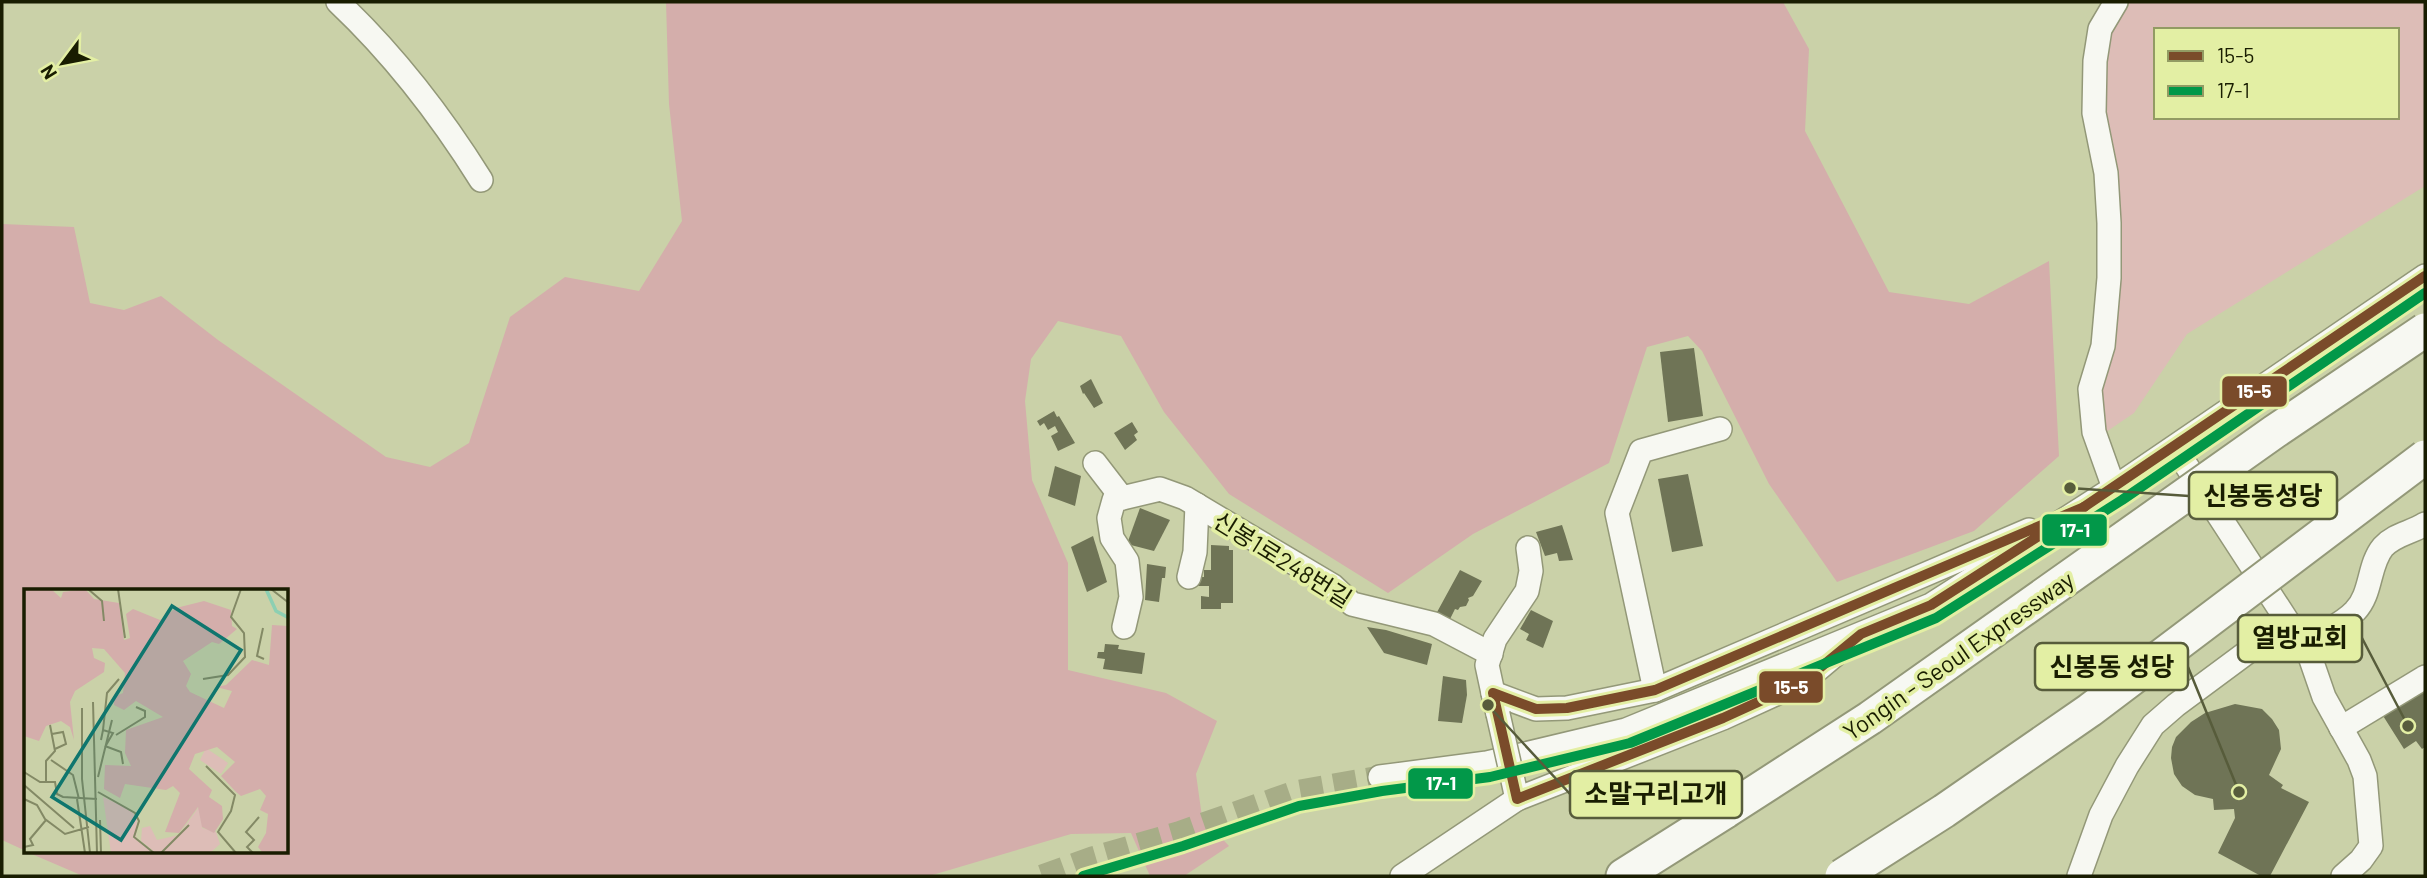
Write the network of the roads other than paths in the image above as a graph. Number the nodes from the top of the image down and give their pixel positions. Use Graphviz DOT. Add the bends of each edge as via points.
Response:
graph roads {
  1 [pos="338,2"];
  2 [pos="2116,2"];
  3 [pos="481,180"];
  4 [pos="2425,276"];
  5 [pos="2425,330"];
  6 [pos="1720,429"];
  7 [pos="2175,447"];
  8 [pos="2425,457"];
  9 [pos="1095,463"];
  10 [pos="2114,488"];
  11 [pos="1118,499"];
  12 [pos="2090,504"];
  13 [pos="1197,505"];
  14 [pos="2423,530"];
  15 [pos="1528,548"];
  16 [pos="1189,578"];
  17 [pos="2288,622"];
  18 [pos="1124,627"];
  19 [pos="1861,634"];
  20 [pos="2306,645"];
  21 [pos="1490,654"];
  22 [pos="2425,677"];
  23 [pos="1655,690"];
  24 [pos="1496,704"];
  25 [pos="2341,728"];
  26 [pos="1380,777"];
  27 [pos="1517,799"];
  28 [pos="1402,876"];
  29 [pos="1623,876"];
  30 [pos="1842,876"];
  31 [pos="2079,876"];
  32 [pos="2343,876"];
  1 -- 3 [label="street" via="385,51"];
  2 -- 10 [label="street" via="2100,29 2095,61 2094,113 2109,210 2109,278 2103,346 2090,389 2094,432"];
  4 -- 7 [label="street"];
  5 -- 29 [label="highway, Yongin - Seoul Expressway, bridge" via="1870,718"];
  6 -- 23 [label="street" via="1641,451 1617,513"];
  7 -- 10 [label="street"];
  7 -- 17 [label="street"];
  8 -- 30 [label="highway, bridge" via="2090,710"];
  9 -- 11 [label="street"];
  10 -- 12 [label="street"];
  11 -- 13 [label="street, 신봉1로248번길" via="1160,489"];
  11 -- 18 [label="street" via="1109,519 1112,538 1127,561 1131,597"];
  12 -- 19 [label="street" via="1931,605"];
  12 -- 23 [label="street"];
  13 -- 16 [label="street"];
  13 -- 21 [label="street, 신봉1로248번길" via="1333,586 1352,604 1434,624"];
  14 -- 20 [label="street" via="2402,533 2384,547 2361,604 2343,622"];
  15 -- 21 [label="street" via="1531,571 1527,590"];
  17 -- 20 [label="street"];
  17 -- 31 [label="street" via="2153,725 2101,815"];
  19 -- 26 [label="street" via="1626,730 1488,763"];
  19 -- 27 [label="street" via="1804,681"];
  20 -- 25 [label="street" via="2324,697"];
  21 -- 24 [label="street" via="1487,665"];
  22 -- 25 [label="street"];
  23 -- 24 [label="street" via="1567,708"];
  24 -- 27 [label="street, bridge"];
  25 -- 32 [label="street" via="2365,776 2371,840 2368,852"];
  27 -- 28 [label="street"];
}
